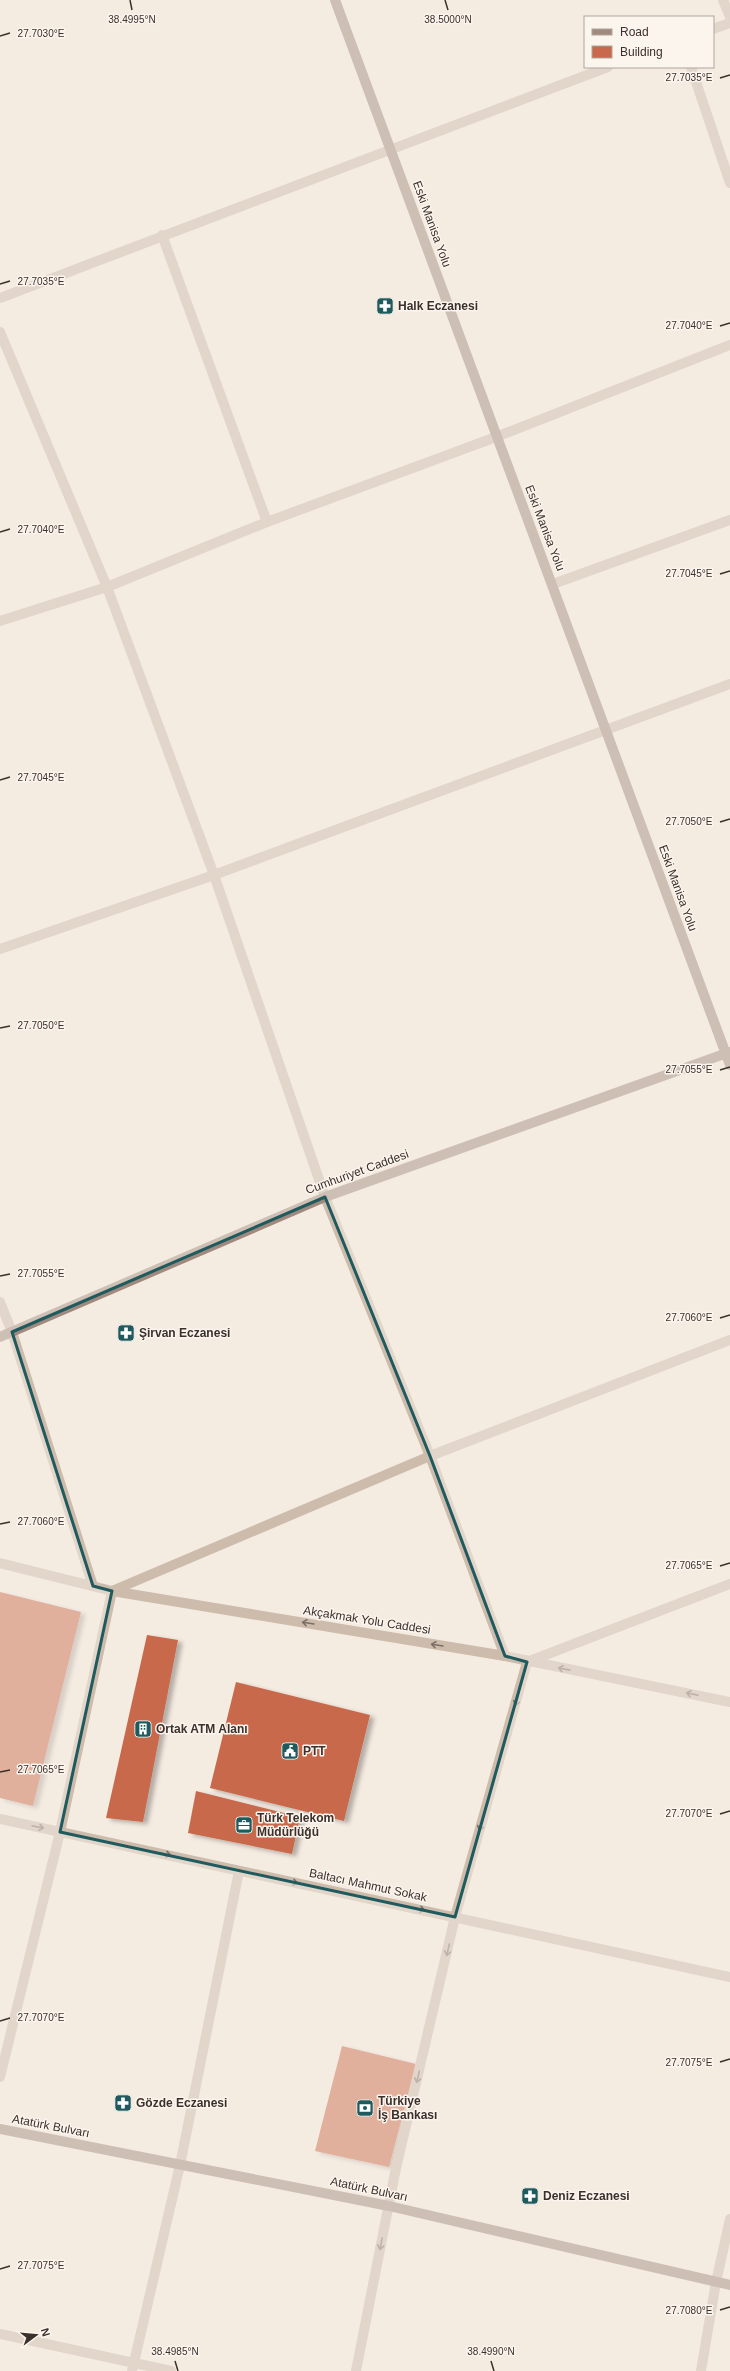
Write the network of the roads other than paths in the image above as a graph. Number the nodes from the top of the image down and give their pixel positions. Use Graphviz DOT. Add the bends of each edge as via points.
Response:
graph roads {
  1 [pos="335,0"];
  2 [pos="723,0"];
  3 [pos="730,17"];
  4 [pos="730,23"];
  5 [pos="714,28"];
  6 [pos="605,68"];
  7 [pos="691,68"];
  8 [pos="390,150"];
  9 [pos="730,183"];
  10 [pos="162,235"];
  11 [pos="0,298"];
  12 [pos="0,332"];
  13 [pos="730,345"];
  14 [pos="496,437"];
  15 [pos="730,520"];
  16 [pos="267,522"];
  17 [pos="553,584"];
  18 [pos="107,587"];
  19 [pos="0,620"];
  20 [pos="730,684"];
  21 [pos="605,730"];
  22 [pos="214,875"];
  23 [pos="0,949"];
  24 [pos="728,1053"];
  25 [pos="730,1065"];
  26 [pos="325,1197"];
  27 [pos="0,1302"];
  28 [pos="12,1332"];
  29 [pos="0,1336"];
  30 [pos="730,1340"];
  31 [pos="430,1456"];
  32 [pos="0,1563"];
  33 [pos="730,1584"];
  34 [pos="93,1586"];
  35 [pos="112,1591"];
  36 [pos="505,1656"];
  37 [pos="527,1662"];
  38 [pos="730,1702"];
  39 [pos="0,1819"];
  40 [pos="60,1832"];
  41 [pos="239,1871"];
  42 [pos="455,1917"];
  43 [pos="730,1977"];
  44 [pos="0,2077"];
  45 [pos="0,2129"];
  46 [pos="180,2165"];
  47 [pos="389,2206"];
  48 [pos="730,2219"];
  49 [pos="716,2282"];
  50 [pos="730,2285"];
  51 [pos="0,2334"];
  52 [pos="133,2367"];
  53 [pos="171,2371"];
  54 [pos="356,2371"];
  55 [pos="701,2371"];
  1 -- 8 [label="main road, Eski Manisa Yolu"];
  2 -- 3 [label="street"];
  4 -- 5 [label="street"];
  6 -- 8 [label="street"];
  7 -- 9 [label="street"];
  8 -- 10 [label="street"];
  8 -- 14 [label="main road, Eski Manisa Yolu"];
  10 -- 11 [label="street"];
  10 -- 16 [label="street"];
  12 -- 18 [label="street"];
  13 -- 14 [label="street"];
  14 -- 16 [label="street"];
  14 -- 17 [label="main road, Eski Manisa Yolu"];
  15 -- 17 [label="street"];
  16 -- 18 [label="street"];
  17 -- 21 [label="main road, Eski Manisa Yolu"];
  18 -- 19 [label="street"];
  18 -- 22 [label="street"];
  20 -- 21 [label="street"];
  21 -- 22 [label="street"];
  21 -- 24 [label="main road, Eski Manisa Yolu"];
  22 -- 23 [label="street"];
  22 -- 26 [label="street"];
  24 -- 25 [label="main road, Eski Manisa Yolu"];
  24 -- 26 [label="main road, Cumhuriyet Caddesi"];
  26 -- 28 [label="main road, Cumhuriyet Caddesi"];
  26 -- 31 [label="street"];
  27 -- 28 [label="street"];
  28 -- 29 [label="main road, Cumhuriyet Caddesi"];
  28 -- 34 [label="street"];
  30 -- 31 [label="street"];
  31 -- 35 [label="street"];
  31 -- 36 [label="street"];
  32 -- 34 [label="street, Akçakmak Yolu Caddesi"];
  33 -- 37 [label="street"];
  34 -- 35 [label="street, Akçakmak Yolu Caddesi"];
  36 -- 35 [label="street, Akçakmak Yolu Caddesi, one-way"];
  35 -- 40 [label="street"];
  36 -- 37 [label="street, Akçakmak Yolu Caddesi"];
  38 -- 37 [label="street, Akçakmak Yolu Caddesi, one-way"];
  37 -- 42 [label="street, one-way"];
  39 -- 40 [label="street, Baltacı Mahmut Sokak, one-way"];
  40 -- 41 [label="street, Baltacı Mahmut Sokak, one-way"];
  40 -- 44 [label="street"];
  41 -- 42 [label="street, Baltacı Mahmut Sokak, one-way"];
  41 -- 46 [label="street"];
  42 -- 43 [label="street, Baltacı Mahmut Sokak"];
  42 -- 47 [label="street, one-way"];
  45 -- 46 [label="main road, Atatürk Bulvarı"];
  46 -- 47 [label="main road, Atatürk Bulvarı"];
  46 -- 52 [label="street"];
  47 -- 49 [label="main road, Atatürk Bulvarı"];
  47 -- 54 [label="street, one-way"];
  48 -- 49 [label="street"];
  49 -- 50 [label="main road, Atatürk Bulvarı"];
  49 -- 55 [label="street"];
  51 -- 52 [label="street"];
  52 -- 53 [label="street"];
}
